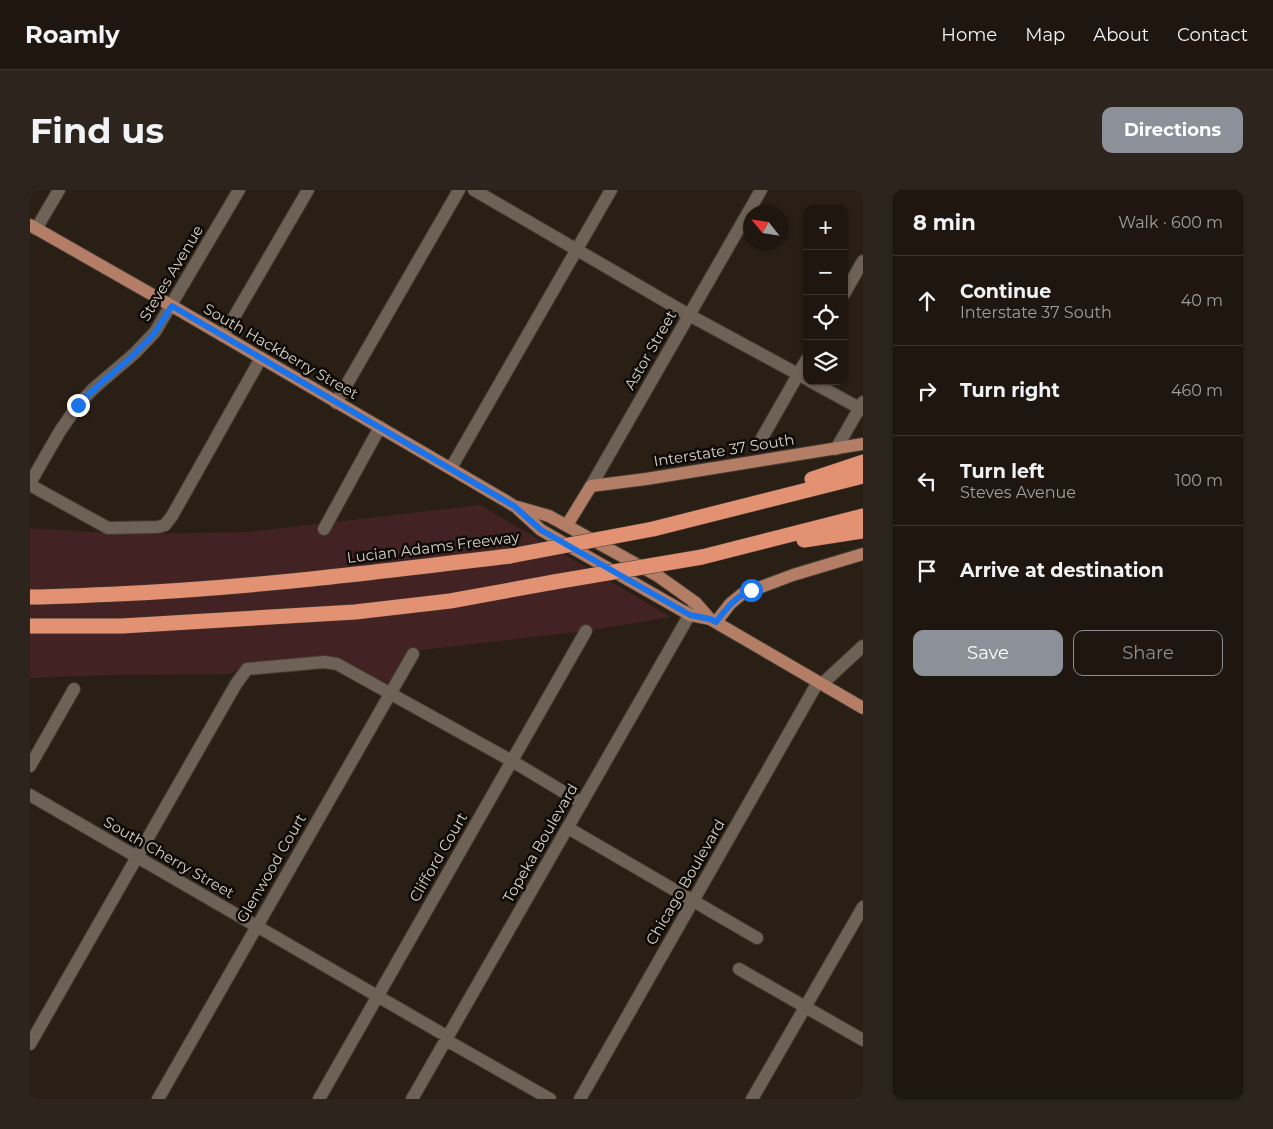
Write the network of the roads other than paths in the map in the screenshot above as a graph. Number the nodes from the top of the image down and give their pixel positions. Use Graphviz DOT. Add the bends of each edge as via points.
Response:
graph roads {
  1 [pos="59,190"];
  2 [pos="240,190"];
  3 [pos="308,190"];
  4 [pos="459,190"];
  5 [pos="474,190"];
  6 [pos="611,190"];
  7 [pos="761,190"];
  8 [pos="33,227"];
  9 [pos="576,250"];
  10 [pos="863,261"];
  11 [pos="848,287"];
  12 [pos="172,306"];
  13 [pos="689,315"];
  14 [pos="223,336"];
  15 [pos="261,358"];
  16 [pos="802,377"];
  17 [pos="818,385"];
  18 [pos="336,403"];
  19 [pos="862,407"];
  20 [pos="380,427"];
  21 [pos="863,444"];
  22 [pos="758,445"];
  23 [pos="836,449"];
  24 [pos="863,462"];
  25 [pos="450,468"];
  26 [pos="863,476"];
  27 [pos="30,484"];
  28 [pos="591,486"];
  29 [pos="514,506"];
  30 [pos="708,516"];
  31 [pos="863,516"];
  32 [pos="567,525"];
  33 [pos="324,529"];
  34 [pos="863,532"];
  35 [pos="733,549"];
  36 [pos="863,554"];
  37 [pos="31,597"];
  38 [pos="696,603"];
  39 [pos="690,615"];
  40 [pos="713,621"];
  41 [pos="30,626"];
  42 [pos="586,631"];
  43 [pos="863,646"];
  44 [pos="413,654"];
  45 [pos="820,683"];
  46 [pos="74,689"];
  47 [pos="389,693"];
  48 [pos="863,708"];
  49 [pos="512,761"];
  50 [pos="30,766"];
  51 [pos="30,795"];
  52 [pos="582,803"];
  53 [pos="568,828"];
  54 [pos="137,857"];
  55 [pos="693,901"];
  56 [pos="863,907"];
  57 [pos="257,925"];
  58 [pos="756,938"];
  59 [pos="739,969"];
  60 [pos="377,996"];
  61 [pos="806,1006"];
  62 [pos="447,1038"];
  63 [pos="863,1040"];
  64 [pos="30,1044"];
  65 [pos="158,1099"];
  66 [pos="318,1099"];
  67 [pos="412,1099"];
  68 [pos="550,1099"];
  69 [pos="580,1099"];
  70 [pos="752,1099"];
  1 -- 8 [label="street"];
  2 -- 12 [label="street, Steves Avenue"];
  3 -- 14 [label="street"];
  4 -- 18 [label="street"];
  5 -- 9 [label="street"];
  6 -- 9 [label="street"];
  7 -- 13 [label="street, Astor Street"];
  8 -- 12 [label="main road, South Hackberry Street"];
  9 -- 13 [label="street"];
  9 -- 25 [label="street"];
  10 -- 11 [label="street"];
  12 -- 14 [label="main road, South Hackberry Street"];
  12 -- 27 [label="street, Steves Avenue" via="149,339 78,405"];
  13 -- 16 [label="street"];
  13 -- 28 [label="street, Astor Street"];
  14 -- 15 [label="main road, South Hackberry Street"];
  15 -- 18 [label="main road, South Hackberry Street"];
  15 -- 27 [label="street" via="165,525 108,528"];
  16 -- 22 [label="street"];
  17 -- 19 [label="street"];
  18 -- 20 [label="main road, South Hackberry Street"];
  19 -- 23 [label="street"];
  20 -- 25 [label="main road, South Hackberry Street"];
  20 -- 33 [label="street"];
  21 -- 23 [label="main road, Interstate 37 South"];
  23 -- 28 [label="main road, Interstate 37 South"];
  24 -- 30 [label="highway"];
  25 -- 29 [label="main road, South Hackberry Street"];
  26 -- 30 [label="highway, Lucian Adams Freeway"];
  28 -- 32 [label="main road, Astor Street"];
  29 -- 32 [label="main road, South Hackberry Street"];
  29 -- 39 [label="main road, South Hackberry Street" via="541,530"];
  30 -- 37 [label="highway, Lucian Adams Freeway, bridge" via="510,556 342,577"];
  31 -- 35 [label="highway"];
  32 -- 38 [label="main road, South Hackberry Street" via="658,576"];
  34 -- 35 [label="highway"];
  35 -- 41 [label="highway, bridge" via="450,601 355,612 122,626"];
  36 -- 40 [label="main road" via="742,594"];
  38 -- 39 [label="street, Topeka Boulevard"];
  38 -- 40 [label="main road, South Hackberry Street"];
  39 -- 40 [label="main road, South Hackberry Street"];
  39 -- 52 [label="street, Topeka Boulevard"];
  40 -- 45 [label="main road, South Hackberry Street"];
  42 -- 49 [label="street, Clifford Court"];
  43 -- 45 [label="street, Chicago Boulevard"];
  44 -- 47 [label="street, Glenwood Court"];
  45 -- 48 [label="main road, South Hackberry Street"];
  45 -- 55 [label="street, Chicago Boulevard"];
  46 -- 50 [label="street"];
  47 -- 49 [label="street"];
  47 -- 54 [label="street" via="336,664 324,662 247,668"];
  47 -- 57 [label="street, Glenwood Court"];
  49 -- 52 [label="street"];
  49 -- 60 [label="street, Clifford Court"];
  51 -- 54 [label="street, South Cherry Street"];
  52 -- 53 [label="street, Topeka Boulevard"];
  53 -- 55 [label="street"];
  53 -- 62 [label="street, Topeka Boulevard"];
  54 -- 57 [label="street, South Cherry Street"];
  54 -- 64 [label="street"];
  55 -- 58 [label="street"];
  55 -- 69 [label="street, Chicago Boulevard"];
  56 -- 61 [label="street"];
  57 -- 60 [label="street, South Cherry Street"];
  57 -- 65 [label="street, Glenwood Court"];
  59 -- 61 [label="street"];
  60 -- 62 [label="street, South Cherry Street"];
  60 -- 66 [label="street, Clifford Court"];
  61 -- 63 [label="street"];
  61 -- 70 [label="street"];
  62 -- 67 [label="street, Topeka Boulevard"];
  62 -- 68 [label="street, South Cherry Street"];
}
